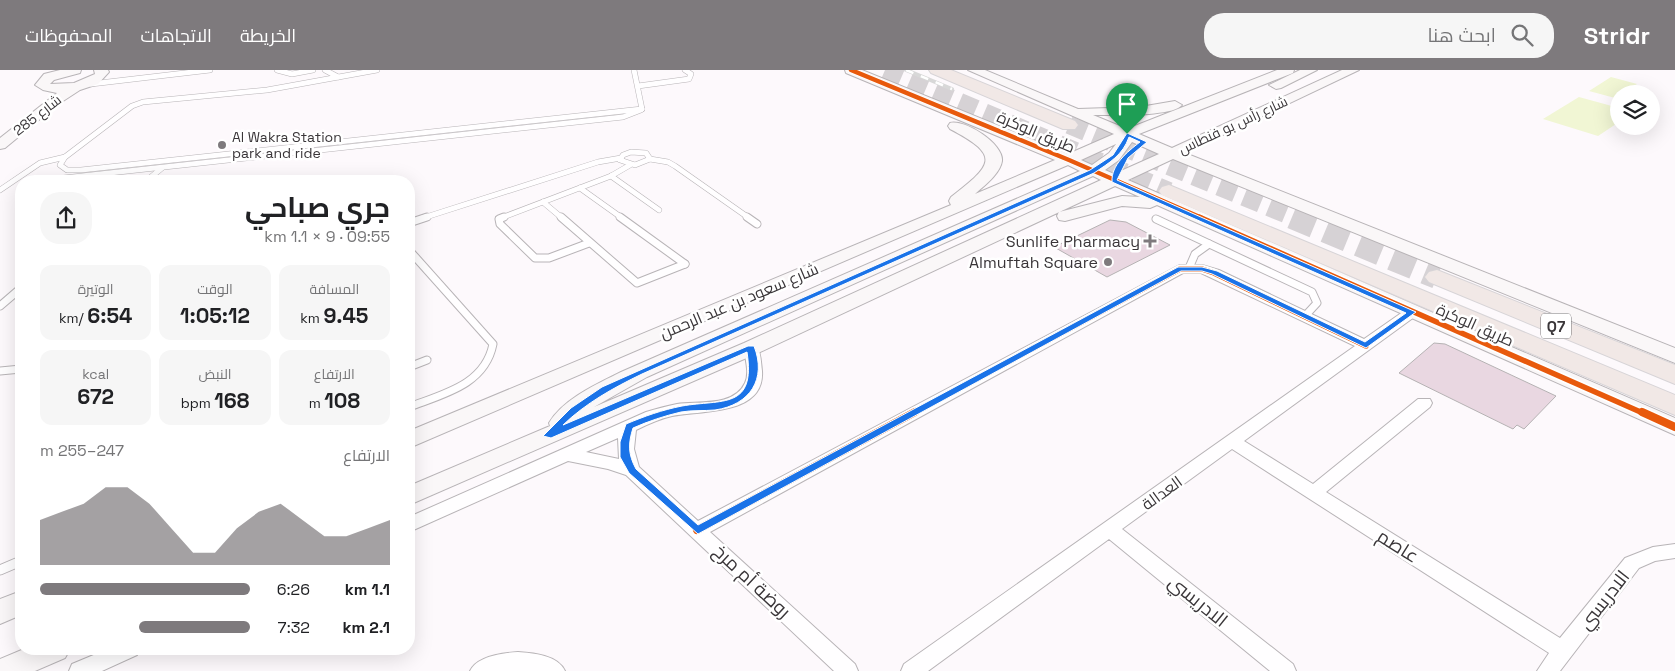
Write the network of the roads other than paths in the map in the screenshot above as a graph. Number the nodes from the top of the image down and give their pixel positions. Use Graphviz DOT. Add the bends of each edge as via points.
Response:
graph roads {
  1 [pos="72,70"];
  2 [pos="210,70"];
  3 [pos="278,70"];
  4 [pos="313,70"];
  5 [pos="325,70"];
  6 [pos="370,70"];
  7 [pos="377,70"];
  8 [pos="634,70"];
  9 [pos="685,70"];
  10 [pos="838,70"];
  11 [pos="851,70"];
  12 [pos="859,70"];
  13 [pos="937,70"];
  14 [pos="974,70"];
  15 [pos="1274,70"];
  16 [pos="1288,70"];
  17 [pos="1312,70"];
  18 [pos="1353,70"];
  19 [pos="101,72"];
  20 [pos="295,73"];
  21 [pos="150,76"];
  22 [pos="338,77"];
  23 [pos="311,83"];
  24 [pos="80,86"];
  25 [pos="638,86"];
  26 [pos="47,88"];
  27 [pos="642,109"];
  28 [pos="1070,117"];
  29 [pos="0,130"];
  30 [pos="1220,130"];
  31 [pos="1127,134"];
  32 [pos="1144,142"];
  33 [pos="0,145"];
  34 [pos="1086,153"];
  35 [pos="1171,153"];
  36 [pos="65,157"];
  37 [pos="621,158"];
  38 [pos="650,158"];
  39 [pos="1118,159"];
  40 [pos="1069,160"];
  41 [pos="1149,164"];
  42 [pos="630,165"];
  43 [pos="163,168"];
  44 [pos="1092,171"];
  45 [pos="21,175"];
  46 [pos="95,175"];
  47 [pos="154,175"];
  48 [pos="611,176"];
  49 [pos="15,179"];
  50 [pos="1114,181"];
  51 [pos="15,183"];
  52 [pos="7,184"];
  53 [pos="1245,184"];
  54 [pos="580,188"];
  55 [pos="0,190"];
  56 [pos="543,202"];
  57 [pos="1165,205"];
  58 [pos="659,210"];
  59 [pos="937,217"];
  60 [pos="415,221"];
  61 [pos="757,224"];
  62 [pos="589,243"];
  63 [pos="1209,244"];
  64 [pos="1398,245"];
  65 [pos="967,247"];
  66 [pos="415,258"];
  67 [pos="1189,268"];
  68 [pos="1437,277"];
  69 [pos="15,293"];
  70 [pos="0,306"];
  71 [pos="1412,312"];
  72 [pos="1305,316"];
  73 [pos="1366,346"];
  74 [pos="751,348"];
  75 [pos="1675,356"];
  76 [pos="428,360"];
  77 [pos="415,365"];
  78 [pos="15,370"];
  79 [pos="0,372"];
  80 [pos="15,374"];
  81 [pos="1675,375"];
  82 [pos="1424,403"];
  83 [pos="415,404"];
  84 [pos="1675,406"];
  85 [pos="630,427"];
  86 [pos="1675,428"];
  87 [pos="548,436"];
  88 [pos="415,437"];
  89 [pos="1233,442"];
  90 [pos="567,455"];
  91 [pos="632,471"];
  92 [pos="415,493"];
  93 [pos="1314,493"];
  94 [pos="415,522"];
  95 [pos="698,530"];
  96 [pos="1110,530"];
  97 [pos="1675,551"];
  98 [pos="15,564"];
  99 [pos="0,570"];
  100 [pos="15,606"];
  101 [pos="0,612"];
  102 [pos="1564,650"];
  103 [pos="41,655"];
  104 [pos="116,655"];
  105 [pos="3,671"];
  106 [pos="79,671"];
  107 [pos="480,671"];
  108 [pos="555,671"];
  109 [pos="848,671"];
  110 [pos="911,671"];
  111 [pos="1286,671"];
  112 [pos="1547,671"];
  1 -- 26 [label="main road, شارع 285" via="45,80 42,85"];
  2 -- 21 [label="lane"];
  3 -- 20 [label="lane"];
  4 -- 20 [label="lane"];
  5 -- 22 [label="lane"];
  6 -- 7 [label="lane"];
  6 -- 22 [label="lane"];
  8 -- 25 [label="lane"];
  9 -- 25 [label="lane" via="691,74 685,80"];
  10 -- 59 [label="main road" via="976,136 989,146 994,158 992,171"];
  11 -- 40 [label="main road, طريق الوكرة"];
  12 -- 34 [label="main road" via="916,87"];
  13 -- 28 [label="highway, طريق الوكرة"];
  14 -- 28 [label="main road, طريق الوكرة"];
  15 -- 28 [label="main road" via="1160,109"];
  16 -- 31 [label="main road, شارع رأس بو فنطاس"];
  17 -- 32 [label="main road"];
  18 -- 30 [label="main road, شارع رأس بو فنطاس"];
  19 -- 21 [label="lane"];
  19 -- 24 [label="main road, شارع 285"];
  20 -- 23 [label="lane"];
  21 -- 24 [label="lane"];
  22 -- 23 [label="lane"];
  23 -- 36 [label="lane" via="142,102 132,106"];
  24 -- 26 [label="main road"];
  24 -- 33 [label="main road, شارع 285" via="52,102"];
  25 -- 27 [label="lane"];
  26 -- 29 [label="main road, شارع 285"];
  27 -- 36 [label="lane" via="81,170 62,168 60,165"];
  27 -- 43 [label="lane" via="624,117"];
  28 -- 31 [label="main road, طريق الوكرة"];
  30 -- 35 [label="main road, شارع رأس بو فنطاس"];
  30 -- 53 [label="main road" via="1214,142 1215,152 1226,169"];
  31 -- 32 [label="main road, طريق الوكرة"];
  31 -- 34 [label="main road, شارع رأس بو فنطاس"];
  31 -- 39 [label="main road"];
  32 -- 35 [label="main road, طريق الوكرة"];
  32 -- 39 [label="main road"];
  34 -- 39 [label="main road"];
  34 -- 40 [label="main road, شارع رأس بو فنطاس"];
  35 -- 39 [label="main road"];
  35 -- 41 [label="main road, شارع رأس بو فنطاس"];
  35 -- 53 [label="main road, طريق الوكرة"];
  36 -- 45 [label="lane" via="40,163"];
  37 -- 38 [label="lane" via="646,152"];
  37 -- 42 [label="lane" via="622,162"];
  37 -- 60 [label="lane" via="592,164"];
  38 -- 42 [label="lane"];
  38 -- 61 [label="lane" via="675,166"];
  39 -- 40 [label="main road"];
  39 -- 41 [label="main road"];
  39 -- 44 [label="main road"];
  39 -- 50 [label="main road"];
  40 -- 44 [label="main road, طريق الوكرة"];
  40 -- 59 [label="main road, شارع سعود بن عبد الرحمن"];
  41 -- 50 [label="main road, شارع رأس بو فنطاس"];
  41 -- 64 [label="main road" via="1182,171 1325,226"];
  42 -- 48 [label="lane"];
  43 -- 46 [label="lane"];
  43 -- 47 [label="lane"];
  44 -- 50 [label="main road, طريق الوكرة"];
  44 -- 87 [label="main road" via="604,389"];
  48 -- 54 [label="lane"];
  48 -- 58 [label="lane"];
  49 -- 52 [label="lane"];
  50 -- 57 [label="main road, طريق الوكرة"];
  50 -- 65 [label="main road"];
  51 -- 52 [label="lane"];
  52 -- 55 [label="lane"];
  53 -- 64 [label="main road, طريق الوكرة"];
  54 -- 56 [label="lane"];
  54 -- 62 [label="lane" via="686,264 637,284"];
  56 -- 62 [label="lane"];
  56 -- 62 [label="lane" via="503,216 499,222 535,258 549,258"];
  57 -- 63 [label="lane"];
  57 -- 65 [label="main road" via="1137,201 1108,203"];
  57 -- 71 [label="main road, طريق الوكرة"];
  57 -- 84 [label="highway, طريق الوكرة / Q7"];
  59 -- 88 [label="main road, شارع سعود بن عبد الرحمن"];
  63 -- 67 [label="lane" via="1195,254"];
  63 -- 72 [label="lane" via="1312,292 1317,302"];
  64 -- 75 [label="main road, طريق الوكرة"];
  65 -- 74 [label="main road"];
  66 -- 83 [label="lane" via="493,344 493,357 484,370 469,382"];
  67 -- 72 [label="street" via="1214,272"];
  67 -- 95 [label="street" via="1172,271"];
  68 -- 81 [label="highway, طريق الوكرة / Q7"];
  69 -- 70 [label="lane"];
  71 -- 73 [label="street, العدالة"];
  71 -- 86 [label="main road, طريق الوكرة"];
  72 -- 73 [label="street"];
  73 -- 89 [label="street, العدالة"];
  74 -- 85 [label="street" via="753,382 746,393 717,407 668,412"];
  74 -- 87 [label="main road"];
  76 -- 77 [label="lane"];
  78 -- 79 [label="lane"];
  79 -- 80 [label="lane"];
  82 -- 93 [label="street"];
  85 -- 90 [label="street"];
  85 -- 91 [label="street, روضة أم مرخ" via="624,449"];
  87 -- 92 [label="main road"];
  89 -- 93 [label="street, عاصم"];
  89 -- 96 [label="street, العدالة"];
  90 -- 91 [label="street, روضة أم مرخ" via="611,462"];
  90 -- 94 [label="street"];
  91 -- 95 [label="street, روضة أم مرخ"];
  93 -- 102 [label="street, عاصم"];
  95 -- 109 [label="street, روضة أم مرخ"];
  96 -- 110 [label="street, العدالة"];
  96 -- 111 [label="street, الادريسي"];
  97 -- 102 [label="street, الادريسي" via="1654,554 1632,563"];
  98 -- 99 [label="lane"];
  100 -- 101 [label="main road"];
  102 -- 112 [label="street, الادريسي"];
  103 -- 105 [label="main road"];
  104 -- 106 [label="street"];
  107 -- 108 [label="street" via="519,661 543,663"];
}
